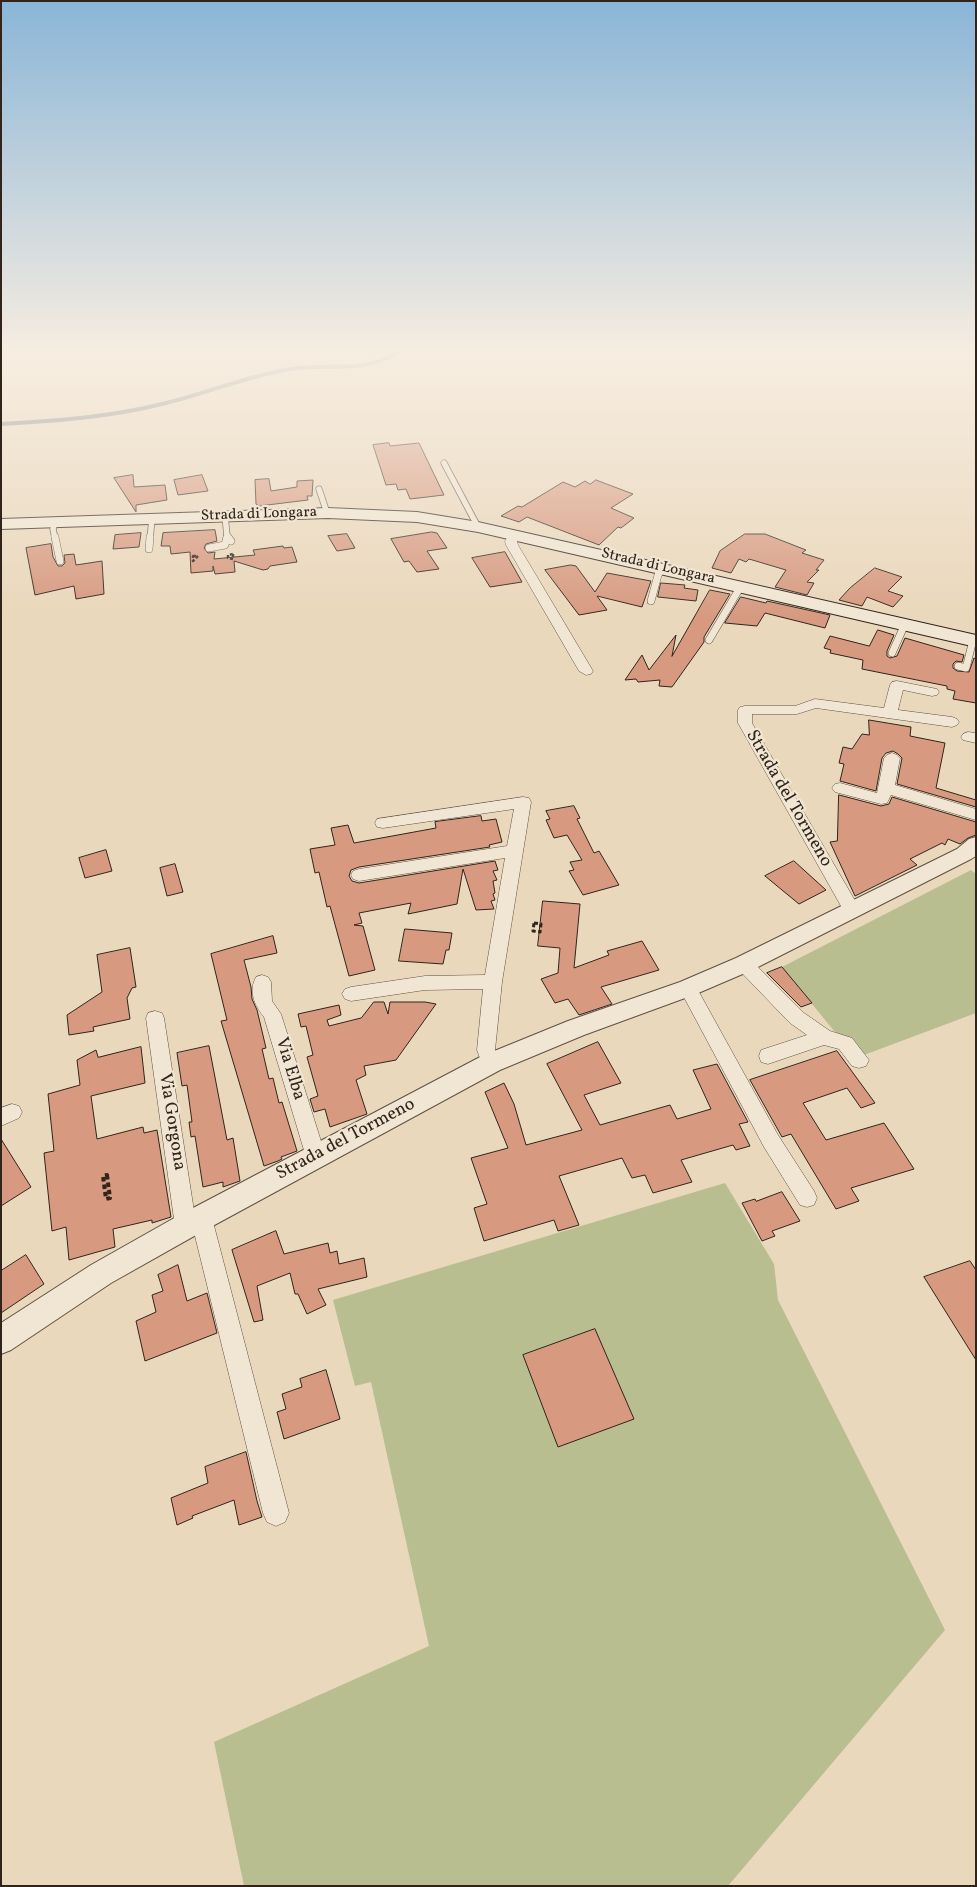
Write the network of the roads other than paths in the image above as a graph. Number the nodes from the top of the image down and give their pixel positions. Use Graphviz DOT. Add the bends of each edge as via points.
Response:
graph roads {
  1 [pos="444,463"];
  2 [pos="319,490"];
  3 [pos="327,513"];
  4 [pos="225,516"];
  5 [pos="152,519"];
  6 [pos="55,522"];
  7 [pos="1,524"];
  8 [pos="478,526"];
  9 [pos="515,535"];
  10 [pos="209,548"];
  11 [pos="149,549"];
  12 [pos="60,561"];
  13 [pos="662,568"];
  14 [pos="741,586"];
  15 [pos="651,601"];
  16 [pos="904,624"];
  17 [pos="709,640"];
  18 [pos="975,640"];
  19 [pos="892,653"];
  20 [pos="958,666"];
  21 [pos="586,671"];
  22 [pos="932,692"];
  23 [pos="890,713"];
  24 [pos="952,722"];
  25 [pos="892,758"];
  26 [pos="840,788"];
  27 [pos="887,788"];
  28 [pos="976,815"];
  29 [pos="383,823"];
  30 [pos="976,844"];
  31 [pos="515,851"];
  32 [pos="359,875"];
  33 [pos="852,910"];
  34 [pos="744,964"];
  35 [pos="262,982"];
  36 [pos="493,982"];
  37 [pos="688,988"];
  38 [pos="351,994"];
  39 [pos="155,1018"];
  40 [pos="824,1037"];
  41 [pos="768,1056"];
  42 [pos="859,1060"];
  43 [pos="491,1062"];
  44 [pos="316,1157"];
  45 [pos="807,1198"];
  46 [pos="194,1222"];
  47 [pos="1,1340"];
  48 [pos="276,1513"];
  1 -- 8 [label="lane"];
  2 -- 3 [label="lane"];
  3 -- 4 [label="main road, Strada di Longara"];
  3 -- 8 [label="main road, Strada di Longara" via="404,514"];
  4 -- 5 [label="main road, Strada di Longara"];
  4 -- 10 [label="lane" via="229,539 225,545"];
  5 -- 6 [label="main road, Strada di Longara"];
  5 -- 11 [label="lane"];
  6 -- 7 [label="main road, Strada di Longara"];
  6 -- 12 [label="lane" via="53,529"];
  8 -- 9 [label="main road, Strada di Longara"];
  9 -- 13 [label="main road, Strada di Longara"];
  9 -- 21 [label="street" via="512,545"];
  13 -- 14 [label="main road, Strada di Longara"];
  13 -- 15 [label="lane"];
  14 -- 16 [label="main road, Strada di Longara"];
  14 -- 17 [label="lane, Strada di Longara"];
  16 -- 18 [label="main road, Strada di Longara"];
  16 -- 19 [label="lane"];
  18 -- 20 [label="lane, Strada di Longara" via="966,668"];
  22 -- 23 [label="street" via="896,685"];
  23 -- 24 [label="street, Strada del Tormeno"];
  23 -- 33 [label="street, Strada del Tormeno" via="815,702 797,710 745,710 745,723"];
  25 -- 27 [label="street"];
  26 -- 27 [label="street" via="881,799"];
  27 -- 28 [label="street"];
  29 -- 31 [label="street" via="522,802"];
  30 -- 33 [label="street, Strada del Tormeno" via="964,854"];
  31 -- 32 [label="street"];
  31 -- 36 [label="street"];
  33 -- 34 [label="street, Strada del Tormeno"];
  34 -- 37 [label="street, Strada del Tormeno"];
  34 -- 40 [label="street" via="798,1018"];
  35 -- 44 [label="street, Via Elba" via="263,1003 272,1014"];
  36 -- 38 [label="street" via="425,983"];
  36 -- 43 [label="street" via="486,1050"];
  37 -- 43 [label="street, Strada del Tormeno"];
  37 -- 45 [label="street" via="771,1141"];
  39 -- 46 [label="street, Via Gorgona"];
  40 -- 41 [label="street"];
  40 -- 42 [label="street" via="845,1043"];
  43 -- 44 [label="street, Strada del Tormeno"];
  44 -- 46 [label="street, Strada del Tormeno"];
  46 -- 47 [label="street, Strada del Tormeno" via="101,1274"];
  46 -- 48 [label="street"];
}
